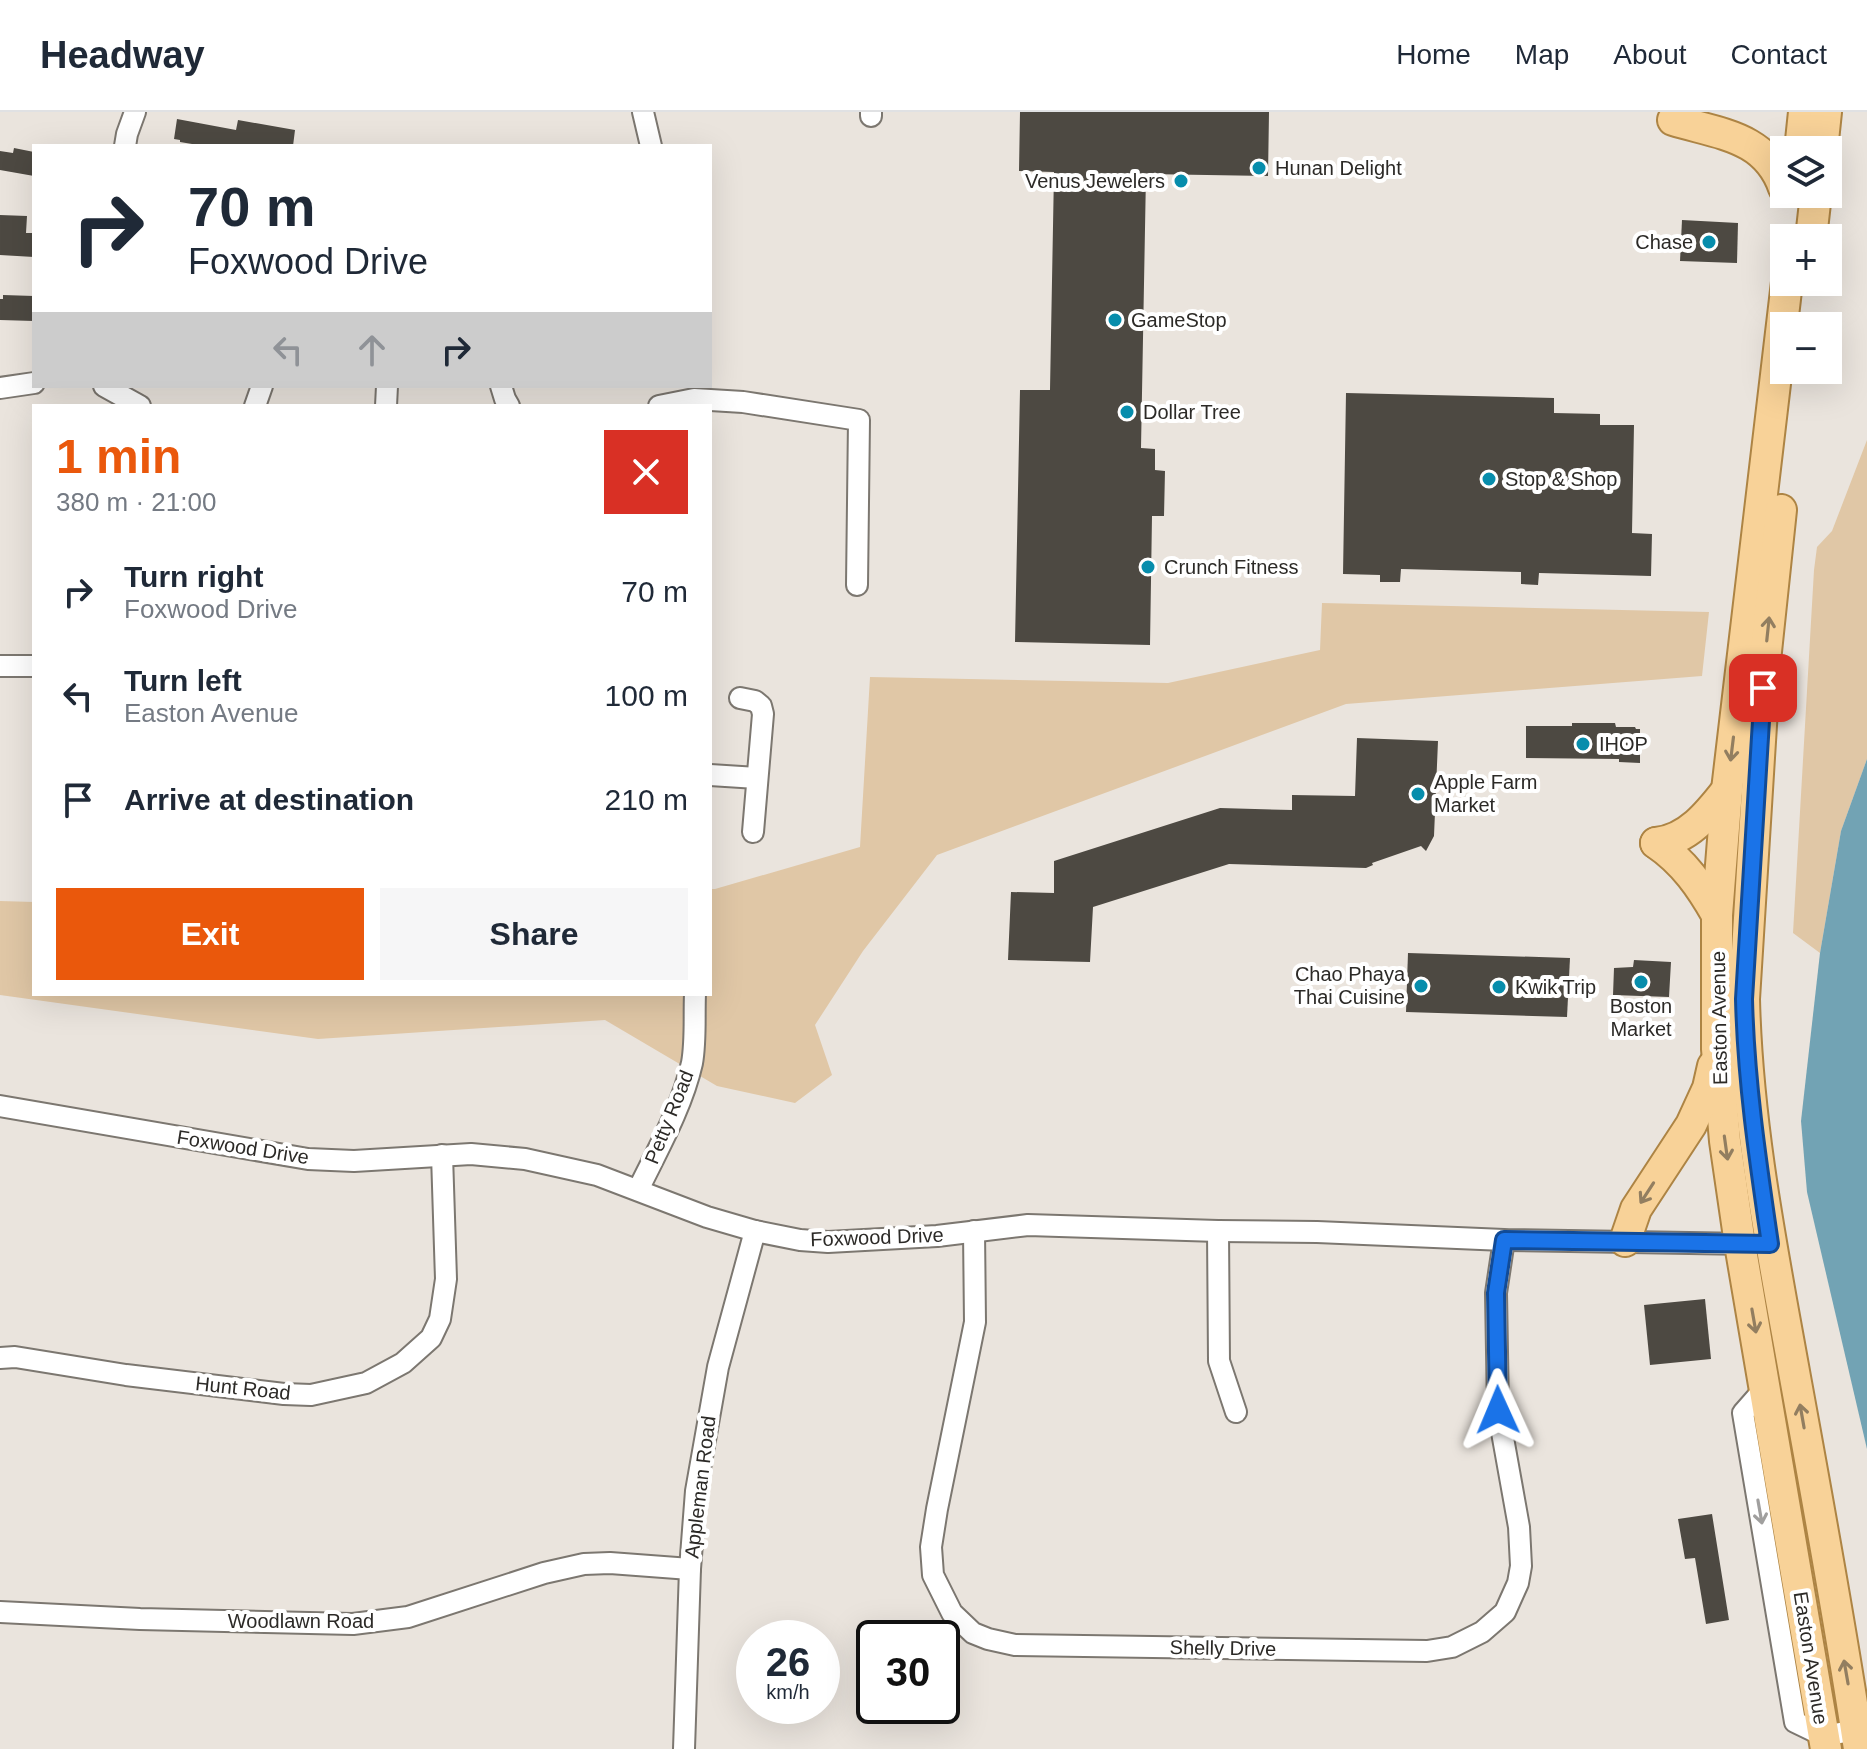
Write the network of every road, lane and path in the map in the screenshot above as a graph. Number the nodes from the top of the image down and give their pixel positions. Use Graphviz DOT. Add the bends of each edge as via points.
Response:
graph roads {
  1 [pos="135,112"];
  2 [pos="643,112"];
  3 [pos="1740,112"];
  4 [pos="1804,112"];
  5 [pos="1826,112"];
  6 [pos="1801,136"];
  7 [pos="1823,136"];
  8 [pos="125,144"];
  9 [pos="651,144"];
  10 [pos="1794,212"];
  11 [pos="1785,296"];
  12 [pos="32,383"];
  13 [pos="1795,384"];
  14 [pos="0,388"];
  15 [pos="108,388"];
  16 [pos="136,404"];
  17 [pos="669,404"];
  18 [pos="857,585"];
  19 [pos="0,666"];
  20 [pos="32,666"];
  21 [pos="740,698"];
  22 [pos="712,775"];
  23 [pos="757,778"];
  24 [pos="1727,790"];
  25 [pos="753,832"];
  26 [pos="1717,915"];
  27 [pos="695,996"];
  28 [pos="1717,1049"];
  29 [pos="0,1106"];
  30 [pos="442,1155"];
  31 [pos="638,1190"];
  32 [pos="755,1231"];
  33 [pos="974,1231"];
  34 [pos="1218,1231"];
  35 [pos="1504,1240"];
  36 [pos="1625,1241"];
  37 [pos="1740,1244"];
  38 [pos="1770,1244"];
  39 [pos="0,1358"];
  40 [pos="1765,1388"];
  41 [pos="1236,1412"];
  42 [pos="1795,1555"];
  43 [pos="1826,1559"];
  44 [pos="690,1569"];
  45 [pos="0,1612"];
  46 [pos="1858,1740"];
  47 [pos="1825,1742"];
  48 [pos="684,1749"];
  1 -- 8 [label="street"];
  2 -- 9 [label="street"];
  3 -- 10 [label="main road" via="1673,120 1736,137 1761,152 1781,180"];
  4 -- 6 [label="main road"];
  5 -- 7 [label="main road"];
  11 -- 24 [label="main road, Easton Avenue, one-way"];
  12 -- 14 [label="street"];
  38 -- 13 [label="main road, Easton Avenue, one-way" via="1753,1132 1744,999 1765,661"];
  15 -- 16 [label="street"];
  17 -- 18 [label="street" via="694,399 743,402 859,420"];
  19 -- 20 [label="street"];
  21 -- 23 [label="street" via="755,701 763,714"];
  22 -- 23 [label="street"];
  23 -- 25 [label="street"];
  24 -- 26 [label="main road, Easton Avenue"];
  24 -- 26 [label="main road" via="1696,825 1669,842 1656,843 1685,869"];
  26 -- 28 [label="main road, Easton Avenue"];
  27 -- 31 [label="street, Petty Road" via="691,1066 673,1119"];
  28 -- 36 [label="main road, one-way" via="1708,1088 1691,1125 1636,1209"];
  28 -- 37 [label="main road, Easton Avenue, one-way"];
  29 -- 30 [label="street, Foxwood Drive" via="308,1159"];
  30 -- 31 [label="street, Foxwood Drive" via="525,1159"];
  30 -- 39 [label="street, Hunt Road" via="446,1279 440,1319 431,1338 403,1363 366,1383 311,1395 284,1394"];
  31 -- 32 [label="street, Foxwood Drive"];
  32 -- 33 [label="street, Foxwood Drive" via="828,1242"];
  32 -- 44 [label="street, Appleman Road" via="718,1367 696,1491"];
  33 -- 34 [label="street, Foxwood Drive" via="1028,1225"];
  33 -- 35 [label="street, Shelly Drive" via="975,1322 937,1509 933,1575 952,1613 973,1633 1015,1645 1427,1651 1452,1647 1482,1632 1505,1612 1521,1566 1498,1410 1496,1293"];
  34 -- 35 [label="street, Foxwood Drive"];
  34 -- 41 [label="street" via="1219,1361"];
  35 -- 36 [label="street, Foxwood Drive"];
  36 -- 37 [label="street, Foxwood Drive"];
  37 -- 38 [label="street, Foxwood Drive"];
  37 -- 40 [label="main road, Easton Avenue, one-way"];
  43 -- 38 [label="main road, Easton Avenue, one-way"];
  40 -- 42 [label="main road, Easton Avenue"];
  40 -- 47 [label="street, one-way" via="1743,1413 1795,1722"];
  42 -- 43 [label="street"];
  42 -- 47 [label="main road, Easton Avenue"];
  46 -- 43 [label="main road, Easton Avenue, one-way"];
  44 -- 45 [label="street, Woodlawn Road" via="584,1564 408,1617 353,1624"];
  44 -- 48 [label="street, Appleman Road"];
  46 -- 47 [label="street"];
}
